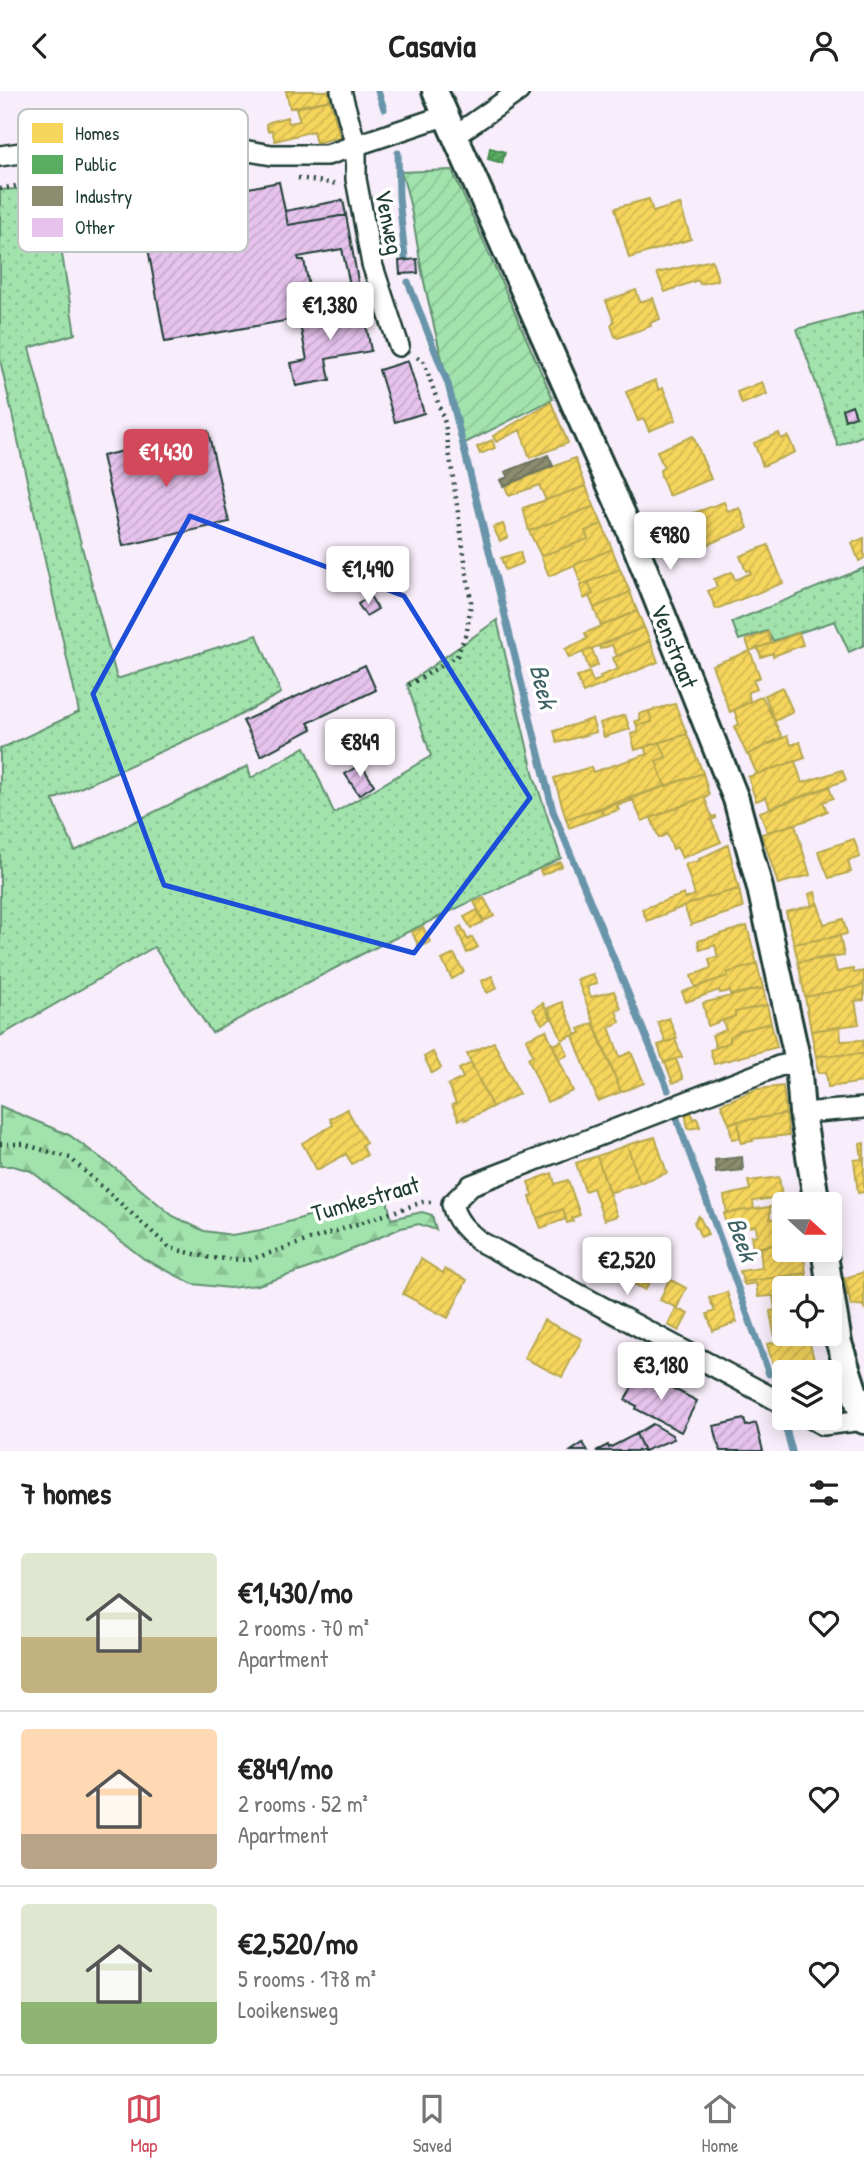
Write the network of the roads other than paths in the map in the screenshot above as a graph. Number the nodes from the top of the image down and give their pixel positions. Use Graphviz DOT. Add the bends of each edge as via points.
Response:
graph roads {
  1 [pos="341,91"];
  2 [pos="435,91"];
  3 [pos="519,91"];
  4 [pos="452,125"];
  5 [pos="356,146"];
  6 [pos="248,151"];
  7 [pos="18,153"];
  8 [pos="0,156"];
  9 [pos="399,346"];
  10 [pos="797,1062"];
  11 [pos="864,1108"];
  12 [pos="802,1114"];
  13 [pos="815,1192"];
  14 [pos="826,1262"];
  15 [pos="772,1398"];
  16 [pos="864,1420"];
  17 [pos="842,1423"];
  1 -- 5 [label="street, Venweg"];
  2 -- 4 [label="street, Venstraat"];
  3 -- 4 [label="street"];
  4 -- 5 [label="street"];
  4 -- 10 [label="street, Venstraat" via="624,517 736,799"];
  5 -- 6 [label="street" via="327,155"];
  5 -- 9 [label="street, Venweg" via="358,187 373,264"];
  7 -- 8 [label="street"];
  10 -- 12 [label="street, Venstraat"];
  10 -- 15 [label="street, Tumkestraat" via="471,1185 452,1203 462,1226 479,1241"];
  11 -- 12 [label="street"];
  12 -- 13 [label="street, Venstraat"];
  14 -- 16 [label="street" via="839,1343"];
  16 -- 17 [label="street"];
}
